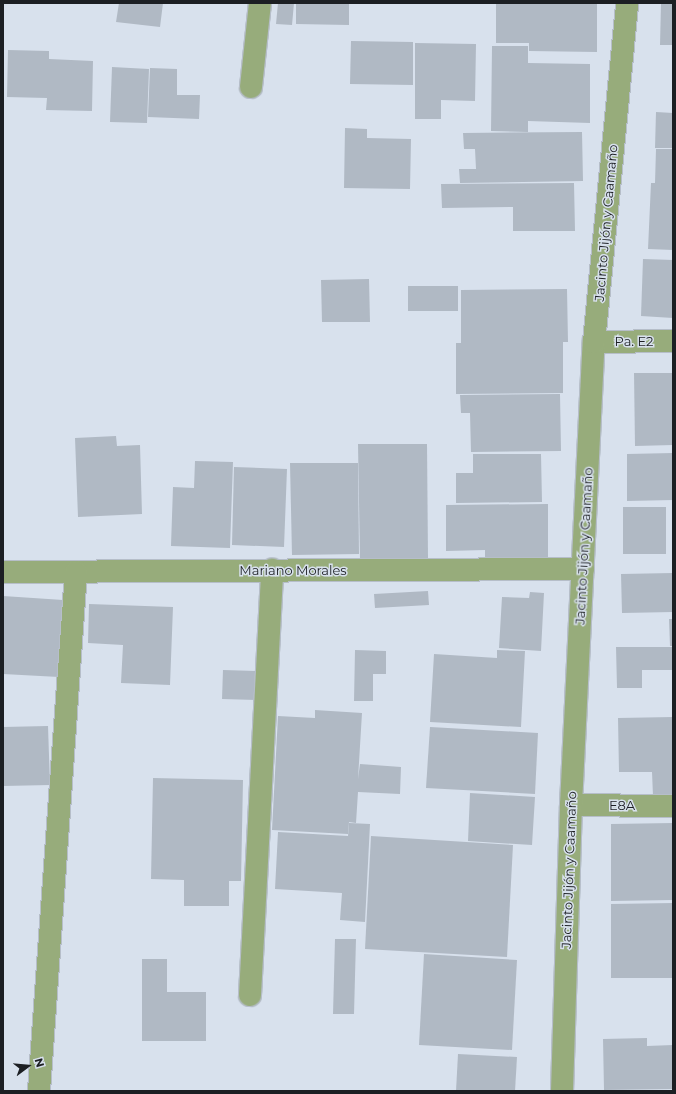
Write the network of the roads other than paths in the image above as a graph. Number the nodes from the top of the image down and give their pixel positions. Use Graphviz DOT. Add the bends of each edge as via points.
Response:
graph roads {
  1 [pos="260,3"];
  2 [pos="626,3"];
  3 [pos="251,86"];
  4 [pos="673,341"];
  5 [pos="594,342"];
  6 [pos="584,569"];
  7 [pos="272,570"];
  8 [pos="3,572"];
  9 [pos="76,572"];
  10 [pos="571,805"];
  11 [pos="673,806"];
  12 [pos="250,995"];
  13 [pos="38,1091"];
  14 [pos="562,1091"];
  1 -- 3 [label="street"];
  2 -- 5 [label="street, Jacinto Jijón y Caamaño"];
  4 -- 5 [label="street, Pa. E2"];
  5 -- 6 [label="street, Jacinto Jijón y Caamaño"];
  6 -- 7 [label="street, Mariano Morales"];
  6 -- 10 [label="street, Jacinto Jijón y Caamaño"];
  7 -- 9 [label="street, Mariano Morales"];
  7 -- 12 [label="street"];
  8 -- 9 [label="street, Mariano Morales"];
  9 -- 13 [label="street"];
  10 -- 11 [label="street, E8A"];
  10 -- 14 [label="street, Jacinto Jijón y Caamaño"];
}
